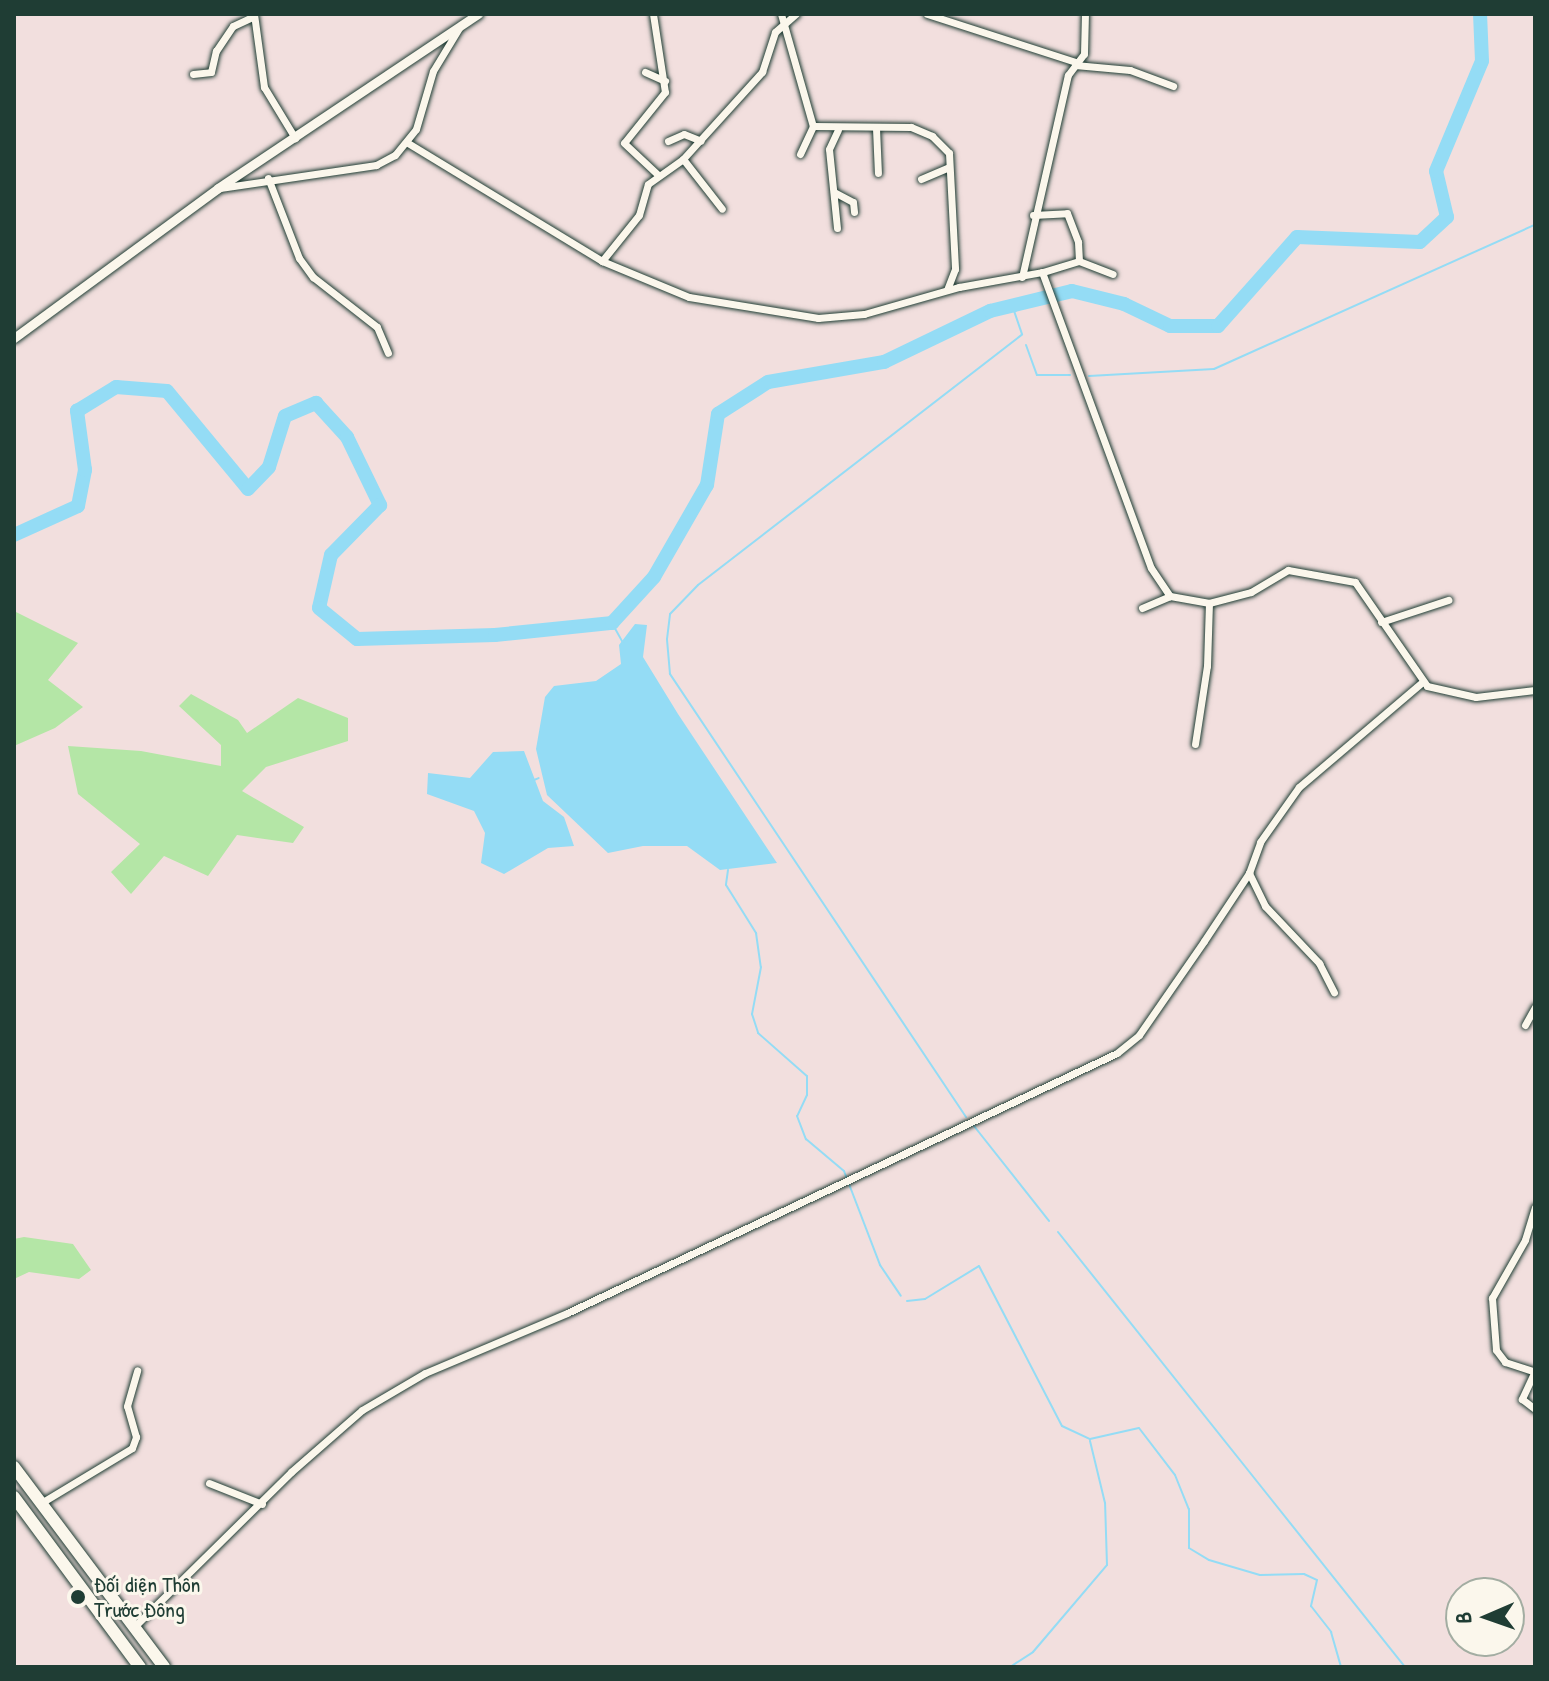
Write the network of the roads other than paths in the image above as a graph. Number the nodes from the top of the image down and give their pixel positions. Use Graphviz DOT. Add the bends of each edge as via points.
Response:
graph roads {
  1 [pos="478,14"];
  2 [pos="653,14"];
  3 [pos="781,14"];
  4 [pos="796,14"];
  5 [pos="927,14"];
  6 [pos="1085,14"];
  7 [pos="254,15"];
  8 [pos="784,24"];
  9 [pos="460,26"];
  10 [pos="1075,64"];
  11 [pos="645,72"];
  12 [pos="193,74"];
  13 [pos="665,81"];
  14 [pos="1173,86"];
  15 [pos="813,126"];
  16 [pos="876,128"];
  17 [pos="838,130"];
  18 [pos="295,138"];
  19 [pos="668,141"];
  20 [pos="701,141"];
  21 [pos="408,143"];
  22 [pos="800,154"];
  23 [pos="683,159"];
  24 [pos="949,167"];
  25 [pos="878,173"];
  26 [pos="657,174"];
  27 [pos="268,178"];
  28 [pos="921,179"];
  29 [pos="218,188"];
  30 [pos="834,192"];
  31 [pos="722,209"];
  32 [pos="854,212"];
  33 [pos="1033,215"];
  34 [pos="837,228"];
  35 [pos="602,261"];
  36 [pos="1079,261"];
  37 [pos="1042,273"];
  38 [pos="1113,274"];
  39 [pos="1022,277"];
  40 [pos="947,290"];
  41 [pos="15,334"];
  42 [pos="388,353"];
  43 [pos="1170,596"];
  44 [pos="1448,600"];
  45 [pos="1209,603"];
  46 [pos="1142,608"];
  47 [pos="1381,622"];
  48 [pos="1421,683"];
  49 [pos="1535,690"];
  50 [pos="1195,744"];
  51 [pos="1249,873"];
  52 [pos="1334,992"];
  53 [pos="1535,1007"];
  54 [pos="1525,1025"];
  55 [pos="1535,1207"];
  56 [pos="137,1370"];
  57 [pos="1534,1372"];
  58 [pos="1535,1409"];
  59 [pos="14,1467"];
  60 [pos="209,1483"];
  61 [pos="14,1497"];
  62 [pos="41,1503"];
  63 [pos="262,1504"];
  64 [pos="134,1627"];
  65 [pos="120,1640"];
  66 [pos="140,1667"];
  67 [pos="164,1667"];
  1 -- 9 [label="street"];
  2 -- 13 [label="street"];
  3 -- 8 [label="street"];
  4 -- 8 [label="street"];
  5 -- 10 [label="street"];
  6 -- 10 [label="street" via="1084,54"];
  7 -- 12 [label="street" via="233,26 216,51 211,72"];
  7 -- 18 [label="street" via="268,102"];
  8 -- 15 [label="street"];
  8 -- 20 [label="street" via="773,36 762,72"];
  9 -- 18 [label="street"];
  9 -- 21 [label="street" via="433,71 427,104"];
  10 -- 14 [label="street" via="1130,70"];
  10 -- 33 [label="street"];
  11 -- 13 [label="street"];
  13 -- 26 [label="street" via="664,95 649,118 624,143"];
  15 -- 17 [label="street"];
  15 -- 22 [label="street"];
  16 -- 17 [label="street"];
  16 -- 24 [label="street" via="911,127 932,136 949,153"];
  16 -- 25 [label="street"];
  17 -- 30 [label="street" via="829,149"];
  18 -- 29 [label="street"];
  19 -- 20 [label="street" via="684,134"];
  20 -- 23 [label="street"];
  21 -- 27 [label="street" via="376,165"];
  21 -- 35 [label="street"];
  23 -- 26 [label="street"];
  23 -- 31 [label="street"];
  24 -- 28 [label="street"];
  24 -- 40 [label="street" via="955,269"];
  26 -- 35 [label="street" via="648,184 639,215"];
  27 -- 29 [label="street"];
  27 -- 42 [label="street" via="299,258 313,277 377,327"];
  29 -- 41 [label="street"];
  30 -- 32 [label="street" via="853,202"];
  30 -- 34 [label="street"];
  33 -- 36 [label="street" via="1067,213 1073,219"];
  33 -- 39 [label="street"];
  35 -- 40 [label="street" via="689,297 818,318 864,314"];
  36 -- 37 [label="street"];
  36 -- 38 [label="street"];
  37 -- 39 [label="street"];
  37 -- 43 [label="street" via="1151,568"];
  39 -- 40 [label="street"];
  43 -- 45 [label="street"];
  43 -- 46 [label="street"];
  44 -- 47 [label="street"];
  45 -- 47 [label="street" via="1251,592 1288,570 1355,582"];
  45 -- 50 [label="street" via="1207,666"];
  47 -- 48 [label="street"];
  48 -- 49 [label="street" via="1476,697"];
  48 -- 51 [label="street" via="1299,787 1260,842"];
  51 -- 52 [label="street" via="1265,906 1319,963"];
  51 -- 63 [label="street" via="1139,1035 1117,1053 567,1313 425,1373 362,1410"];
  53 -- 54 [label="street"];
  55 -- 57 [label="street" via="1525,1240 1492,1298 1496,1350 1505,1362"];
  56 -- 62 [label="street" via="127,1406 136,1437 132,1448"];
  57 -- 58 [label="street" via="1522,1399"];
  59 -- 62 [label="main road"];
  60 -- 63 [label="street"];
  61 -- 65 [label="main road"];
  62 -- 64 [label="main road"];
  63 -- 64 [label="street"];
  64 -- 65 [label="main road"];
  64 -- 67 [label="main road"];
  65 -- 66 [label="main road"];
}
